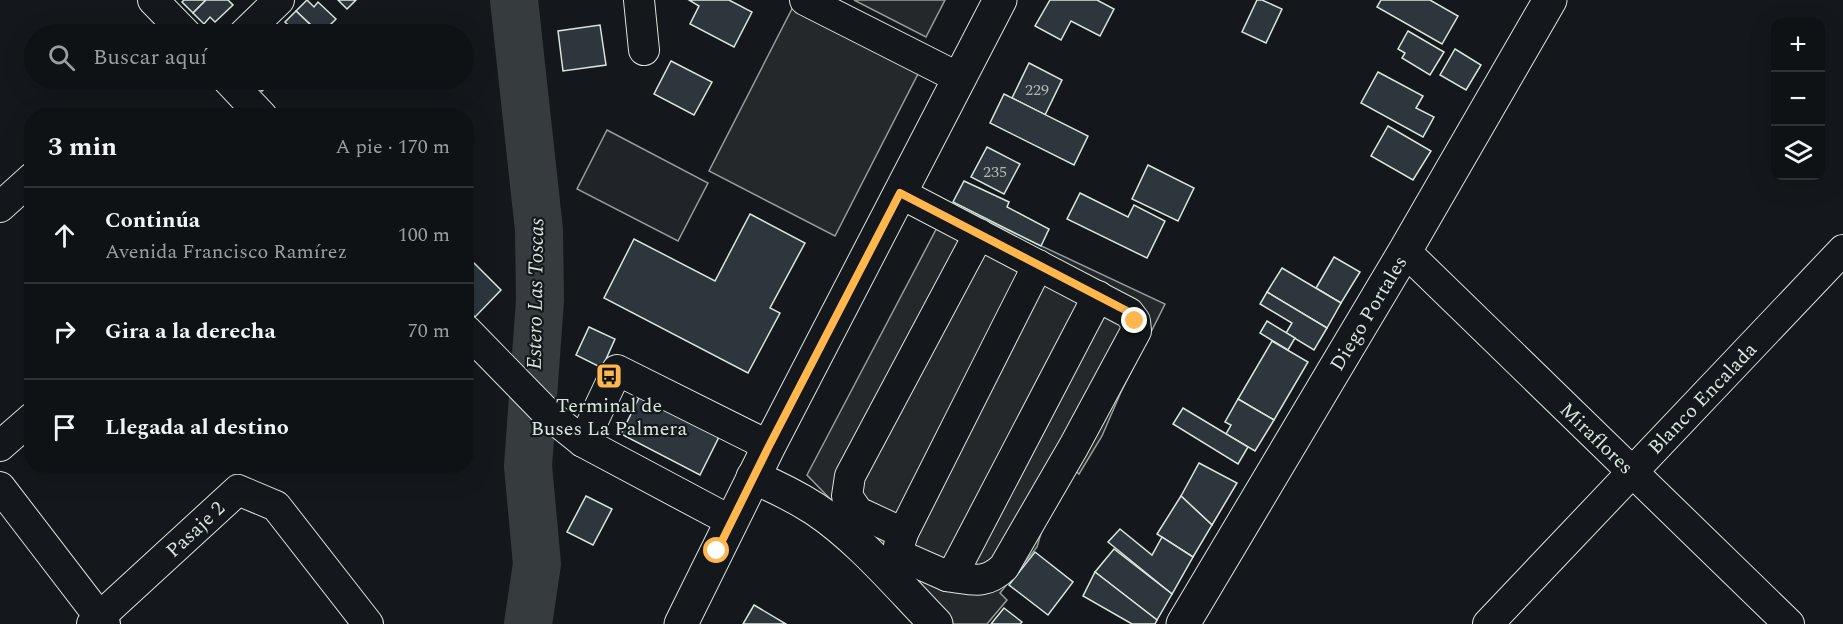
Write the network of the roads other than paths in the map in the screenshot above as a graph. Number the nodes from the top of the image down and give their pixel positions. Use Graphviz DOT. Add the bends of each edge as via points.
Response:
graph roads {
  1 [pos="153,0"];
  2 [pos="279,0"];
  3 [pos="639,0"];
  4 [pos="805,0"];
  5 [pos="1000,0"];
  6 [pos="1550,0"];
  7 [pos="176,24"];
  8 [pos="254,24"];
  9 [pos="644,50"];
  10 [pos="959,78"];
  11 [pos="237,90"];
  12 [pos="254,108"];
  13 [pos="24,185"];
  14 [pos="900,193"];
  15 [pos="0,207"];
  16 [pos="979,234"];
  17 [pos="1843,250"];
  18 [pos="1405,252"];
  19 [pos="1038,265"];
  20 [pos="1098,296"];
  21 [pos="474,338"];
  22 [pos="24,424"];
  23 [pos="583,442"];
  24 [pos="0,446"];
  25 [pos="769,446"];
  26 [pos="1632,472"];
  27 [pos="753,477"];
  28 [pos="0,487"];
  29 [pos="731,521"];
  30 [pos="903,533"];
  31 [pos="947,576"];
  32 [pos="99,622"];
  33 [pos="368,624"];
  34 [pos="681,624"];
  35 [pos="936,624"];
  36 [pos="1183,624"];
  37 [pos="1488,624"];
  38 [pos="1789,624"];
  1 -- 7 [label="street"];
  2 -- 8 [label="street"];
  3 -- 9 [label="street"];
  4 -- 10 [label="street"];
  5 -- 10 [label="main road"];
  6 -- 18 [label="main road, Diego Portales"];
  10 -- 14 [label="main road"];
  11 -- 12 [label="street"];
  13 -- 15 [label="street"];
  14 -- 16 [label="street"];
  14 -- 25 [label="main road"];
  16 -- 19 [label="street"];
  16 -- 30 [label="street" via="850,476 848,496 858,512"];
  17 -- 26 [label="street, Blanco Encalada"];
  18 -- 26 [label="street, Miraflores"];
  18 -- 36 [label="main road, Diego Portales"];
  19 -- 20 [label="street"];
  19 -- 30 [label="street"];
  20 -- 31 [label="street" via="956,568"];
  20 -- 31 [label="street" via="1129,312 1136,331 1074,446 1004,567 993,577 980,580"];
  21 -- 23 [label="street" via="547,412"];
  22 -- 24 [label="street"];
  23 -- 25 [label="street" via="617,369"];
  23 -- 29 [label="street"];
  25 -- 27 [label="main road"];
  26 -- 37 [label="street, Blanco Encalada"];
  26 -- 38 [label="street, Miraflores"];
  27 -- 29 [label="main road"];
  27 -- 35 [label="main road" via="816,509"];
  28 -- 32 [label="street"];
  29 -- 34 [label="main road"];
  30 -- 31 [label="street" via="899,546 904,557"];
  32 -- 33 [label="street, Pasaje 2" via="238,490 276,506"];
}
